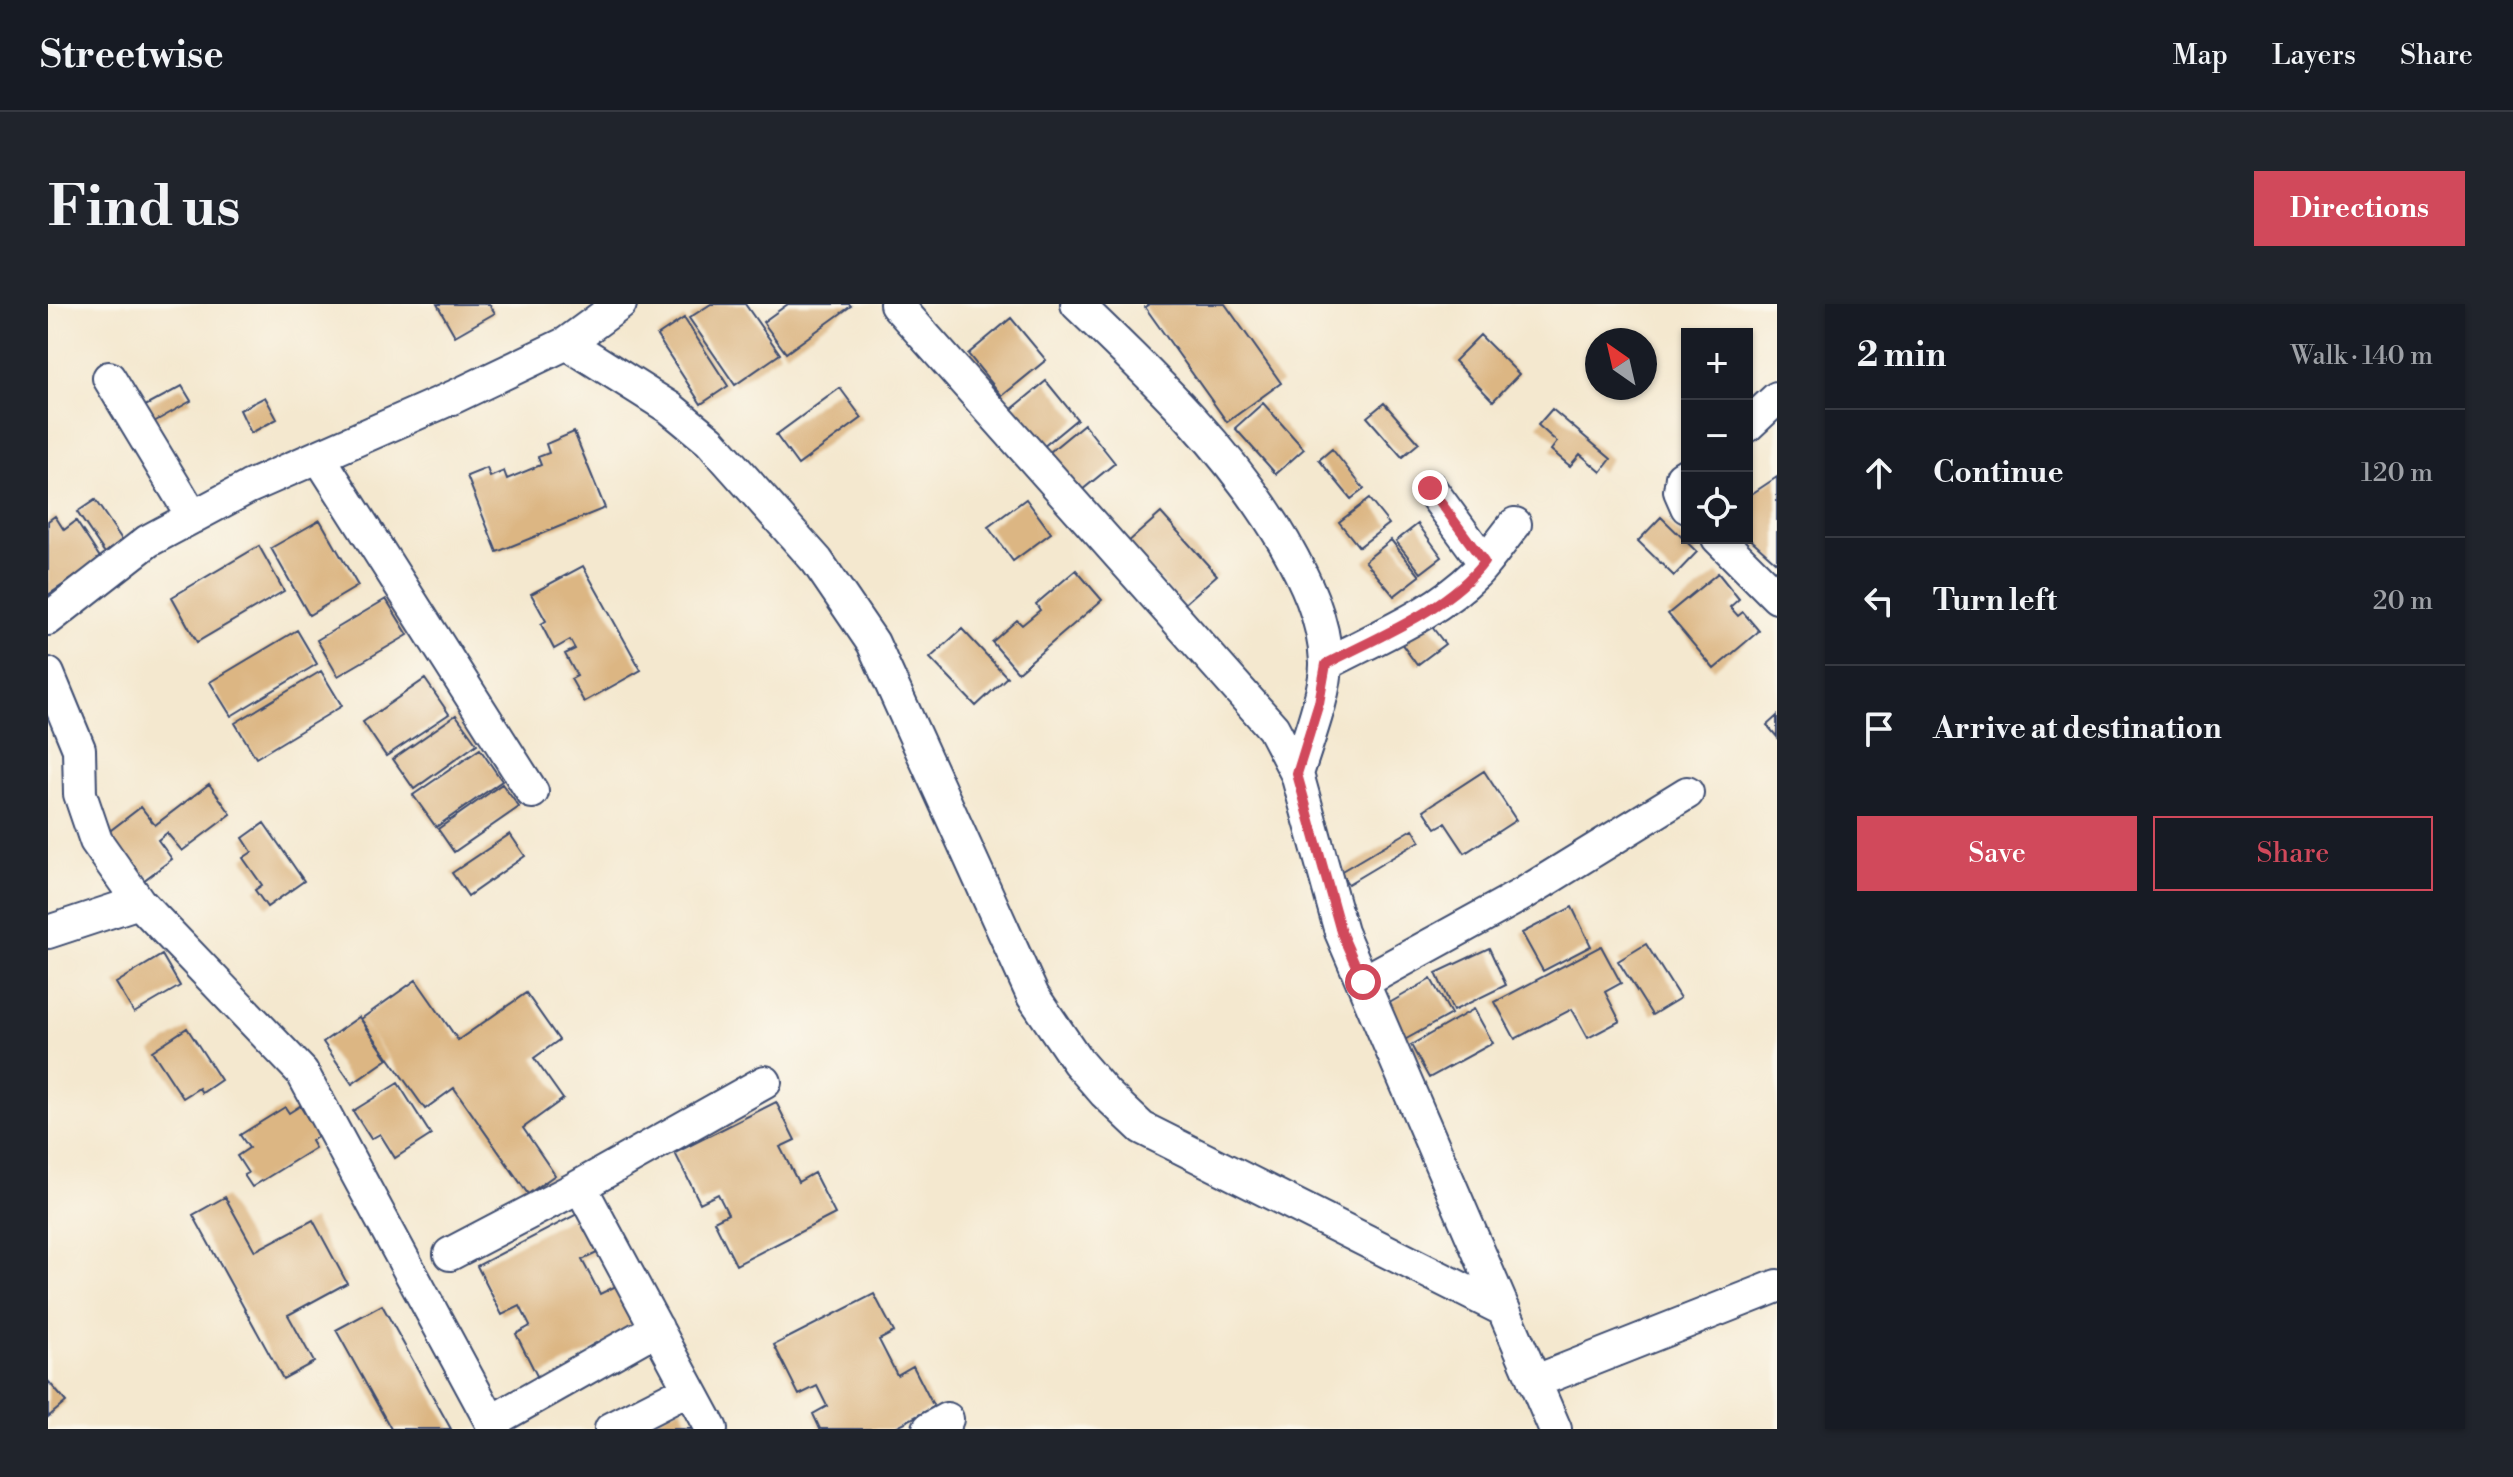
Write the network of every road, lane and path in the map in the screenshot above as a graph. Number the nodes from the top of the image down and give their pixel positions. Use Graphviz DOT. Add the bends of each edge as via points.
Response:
graph roads {
  1 [pos="620,304"];
  2 [pos="896,304"];
  3 [pos="1077,304"];
  4 [pos="567,343"];
  5 [pos="109,378"];
  6 [pos="1777,398"];
  7 [pos="1753,420"];
  8 [pos="319,457"];
  9 [pos="1430,488"];
  10 [pos="193,517"];
  11 [pos="1515,524"];
  12 [pos="1724,544"];
  13 [pos="1484,562"];
  14 [pos="1777,597"];
  15 [pos="48,619"];
  16 [pos="1326,664"];
  17 [pos="48,674"];
  18 [pos="57,722"];
  19 [pos="1297,774"];
  20 [pos="532,792"];
  21 [pos="1687,793"];
  22 [pos="139,902"];
  23 [pos="48,932"];
  24 [pos="1363,982"];
  25 [pos="765,1082"];
  26 [pos="580,1186"];
  27 [pos="450,1254"];
  28 [pos="1777,1286"];
  29 [pos="1504,1310"];
  30 [pos="657,1328"];
  31 [pos="1534,1382"];
  32 [pos="689,1389"];
  33 [pos="526,1417"];
  34 [pos="493,1425"];
  35 [pos="611,1429"];
  36 [pos="711,1429"];
  37 [pos="1555,1429"];
  1 -- 4 [label="street"];
  2 -- 19 [label="street" via="1273,728"];
  3 -- 16 [label="street" via="1207,434 1268,515 1305,579"];
  4 -- 8 [label="street"];
  4 -- 29 [label="street" via="670,408 710,441 817,561 873,643 1033,996 1105,1093 1142,1128"];
  5 -- 10 [label="street"];
  6 -- 7 [label="street"];
  8 -- 10 [label="street"];
  8 -- 20 [label="street"];
  9 -- 13 [label="street"];
  10 -- 15 [label="street" via="148,541"];
  11 -- 13 [label="street"];
  12 -- 14 [label="street"];
  13 -- 16 [label="street" via="1438,603"];
  16 -- 19 [label="street"];
  17 -- 18 [label="street"];
  18 -- 22 [label="street" via="79,749 80,794 96,841"];
  19 -- 24 [label="street" via="1341,932"];
  21 -- 24 [label="street" via="1523,894"];
  22 -- 23 [label="street"];
  22 -- 34 [label="street" via="302,1072"];
  24 -- 29 [label="street"];
  25 -- 26 [label="street"];
  26 -- 27 [label="street"];
  26 -- 30 [label="street"];
  28 -- 31 [label="street"];
  29 -- 31 [label="street"];
  30 -- 32 [label="street"];
  30 -- 33 [label="street"];
  31 -- 37 [label="street"];
  32 -- 35 [label="street"];
  32 -- 36 [label="street"];
  33 -- 34 [label="street"];
}
